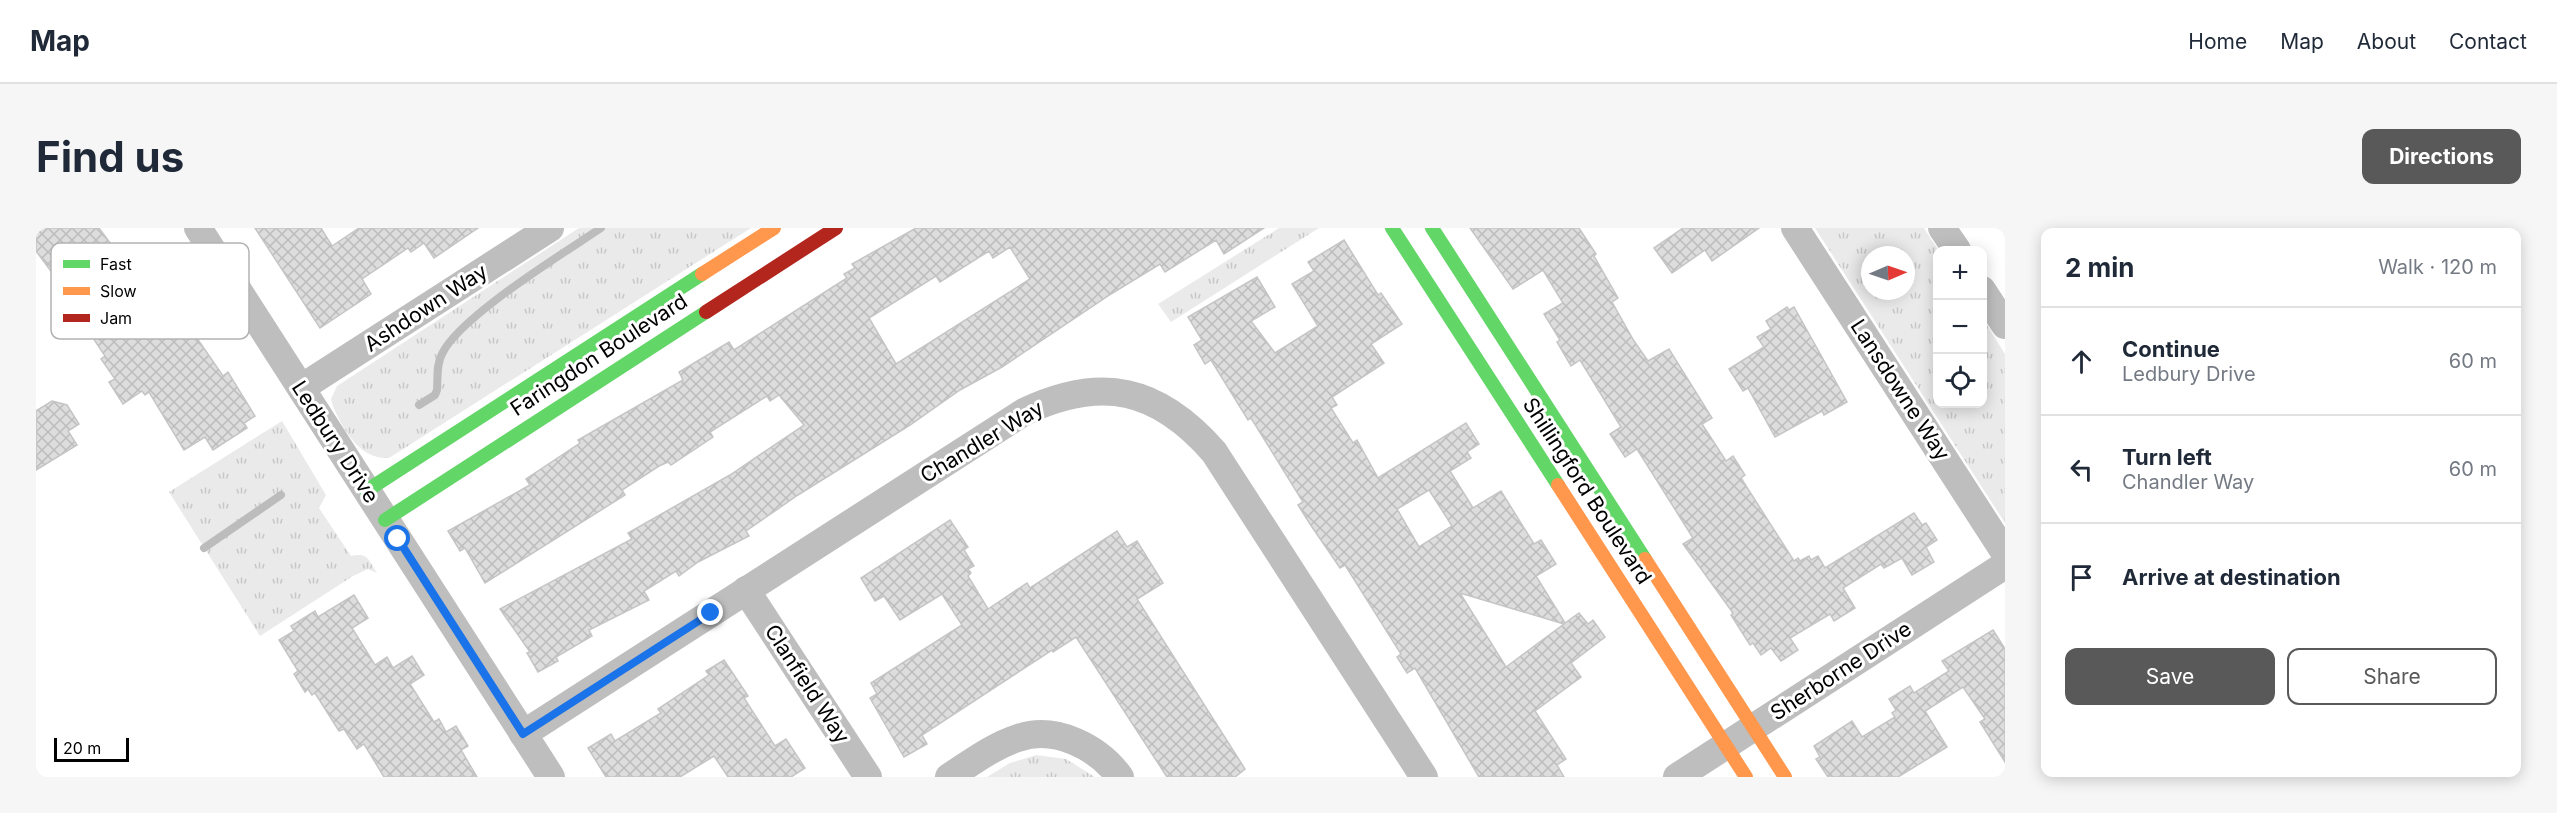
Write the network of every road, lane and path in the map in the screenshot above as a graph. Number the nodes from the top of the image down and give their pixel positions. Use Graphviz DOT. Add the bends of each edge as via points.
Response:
graph roads {
  1 [pos="198,228"];
  2 [pos="550,228"];
  3 [pos="774,228"];
  4 [pos="836,228"];
  5 [pos="1392,228"];
  6 [pos="1432,228"];
  7 [pos="1795,228"];
  8 [pos="1942,228"];
  9 [pos="794,235"];
  10 [pos="208,243"];
  11 [pos="1954,246"];
  12 [pos="804,249"];
  13 [pos="1987,297"];
  14 [pos="249,307"];
  15 [pos="2005,325"];
  16 [pos="301,388"];
  17 [pos="366,491"];
  18 [pos="386,520"];
  19 [pos="2005,553"];
  20 [pos="2005,565"];
  21 [pos="746,590"];
  22 [pos="1754,728"];
  23 [pos="523,734"];
  24 [pos="1726,746"];
  25 [pos="551,777"];
  26 [pos="868,777"];
  27 [pos="949,777"];
  28 [pos="1120,777"];
  29 [pos="1424,777"];
  30 [pos="1677,777"];
  31 [pos="1746,777"];
  32 [pos="1785,777"];
  1 -- 10 [label="street, Ledbury Drive"];
  2 -- 16 [label="street, Ashdown Way"];
  3 -- 17 [label="street, Faringdon Boulevard"];
  4 -- 12 [label="street, Faringdon Boulevard"];
  5 -- 24 [label="street, Shillingford Boulevard"];
  6 -- 22 [label="street, Shillingford Boulevard"];
  7 -- 19 [label="street, Lansdowne Way"];
  8 -- 11 [label="street"];
  9 -- 12 [label="street"];
  12 -- 18 [label="street, Faringdon Boulevard"];
  13 -- 15 [label="street"];
  14 -- 16 [label="street, Ledbury Drive"];
  16 -- 17 [label="street, Ledbury Drive"];
  17 -- 18 [label="street, Ledbury Drive"];
  18 -- 23 [label="street, Ledbury Drive"];
  20 -- 22 [label="street, Sherborne Drive"];
  21 -- 23 [label="street, Chandler Way"];
  21 -- 26 [label="street, Clanfield Way"];
  21 -- 29 [label="street, Chandler Way" via="1024,412 1072,394 1125,393 1174,412 1215,452"];
  22 -- 24 [label="street, Sherborne Drive"];
  22 -- 32 [label="street, Shillingford Boulevard"];
  23 -- 25 [label="street, Ledbury Drive"];
  24 -- 30 [label="street, Sherborne Drive"];
  24 -- 31 [label="street, Shillingford Boulevard"];
  27 -- 28 [label="street" via="1002,745 1036,735 1072,740 1090,748"];
}
